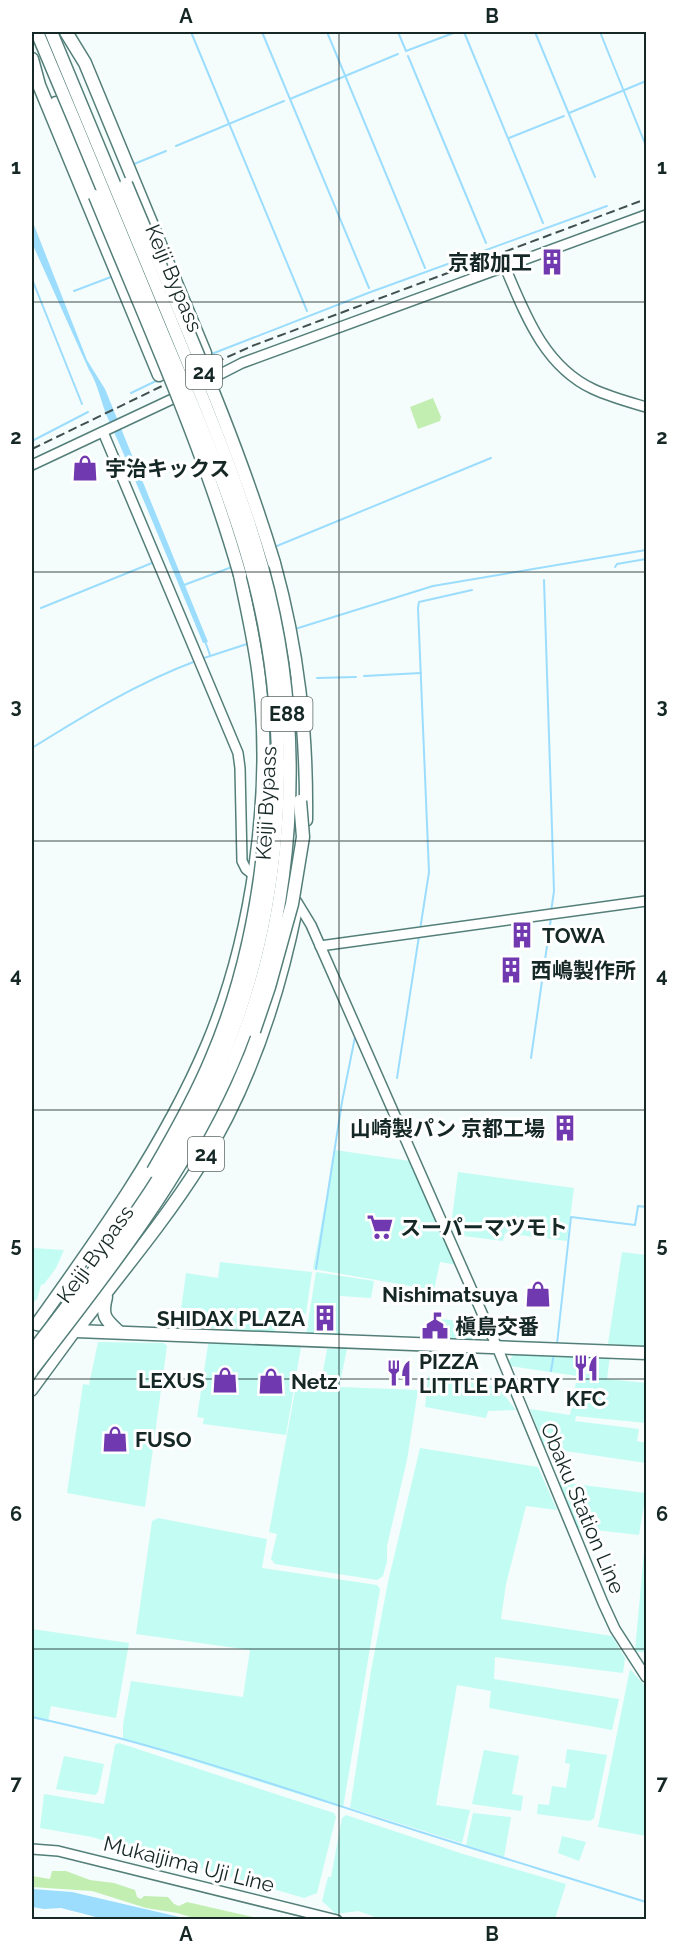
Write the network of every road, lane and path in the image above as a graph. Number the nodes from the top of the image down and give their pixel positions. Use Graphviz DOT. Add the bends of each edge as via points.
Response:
graph roads {
  1 [pos="37,32"];
  2 [pos="51,32"];
  3 [pos="65,32"];
  4 [pos="32,49"];
  5 [pos="32,59"];
  6 [pos="646,215"];
  7 [pos="505,267"];
  8 [pos="205,353"];
  9 [pos="159,375"];
  10 [pos="646,407"];
  11 [pos="103,432"];
  12 [pos="32,465"];
  13 [pos="248,558"];
  14 [pos="278,640"];
  15 [pos="253,876"];
  16 [pos="646,901"];
  17 [pos="297,902"];
  18 [pos="320,946"];
  19 [pos="182,1192"];
  20 [pos="105,1228"];
  21 [pos="107,1293"];
  22 [pos="34,1328"];
  23 [pos="76,1331"];
  24 [pos="119,1332"];
  25 [pos="497,1347"];
  26 [pos="32,1352"];
  27 [pos="646,1353"];
  28 [pos="32,1370"];
  29 [pos="32,1391"];
  30 [pos="646,1677"];
  31 [pos="32,1849"];
  32 [pos="337,1920"];
  1 -- 13 [label="highway, Keiji Bypass / E88, bridge" via="198,420"];
  2 -- 14 [label="highway, Keiji Bypass / E88, bridge" via="213,424 257,549"];
  3 -- 8 [label="highway" via="85,63"];
  3 -- 17 [label="highway, 24, bridge" via="229,434 274,563 291,630 302,703 306,826"];
  4 -- 15 [label="highway, 24, bridge" via="198,449 240,575 261,704 263,756"];
  5 -- 9 [label="highway" via="39,85"];
  6 -- 7 [label="street"];
  7 -- 10 [label="street" via="533,331 560,366 596,391"];
  7 -- 11 [label="street" via="242,363"];
  11 -- 12 [label="street"];
  11 -- 15 [label="street" via="238,753 243,861"];
  13 -- 20 [label="highway, bridge" via="265,664 268,717 266,822 243,962 206,1071 153,1171"];
  13 -- 26 [label="highway, Keiji Bypass / E88, bridge" via="271,663 278,753 272,865 250,979 214,1077 174,1153 120,1236"];
  14 -- 19 [label="highway, bridge" via="296,722 303,837 292,904 254,1031"];
  14 -- 28 [label="highway, Keiji Bypass / E88, bridge" via="288,720 288,815 275,920 252,1011 226,1078 182,1162 128,1243"];
  15 -- 17 [label="street"];
  15 -- 20 [label="highway, 24" via="237,957 207,1046 158,1143"];
  16 -- 18 [label="street"];
  17 -- 18 [label="street, Obaku Station Line"];
  17 -- 19 [label="highway, 24" via="273,1001 251,1063 217,1136"];
  18 -- 25 [label="street, Obaku Station Line"];
  19 -- 21 [label="highway, 24"];
  20 -- 22 [label="highway, 24"];
  21 -- 23 [label="highway, 24"];
  21 -- 24 [label="highway" via="104,1316"];
  22 -- 23 [label="highway, 24"];
  23 -- 24 [label="highway, 24"];
  23 -- 29 [label="street"];
  24 -- 25 [label="highway, 24"];
  25 -- 27 [label="highway, 24"];
  25 -- 30 [label="street, Obaku Station Line" via="603,1603"];
  31 -- 32 [label="street, Mukaijima Uji Line" via="58,1851"];
}
